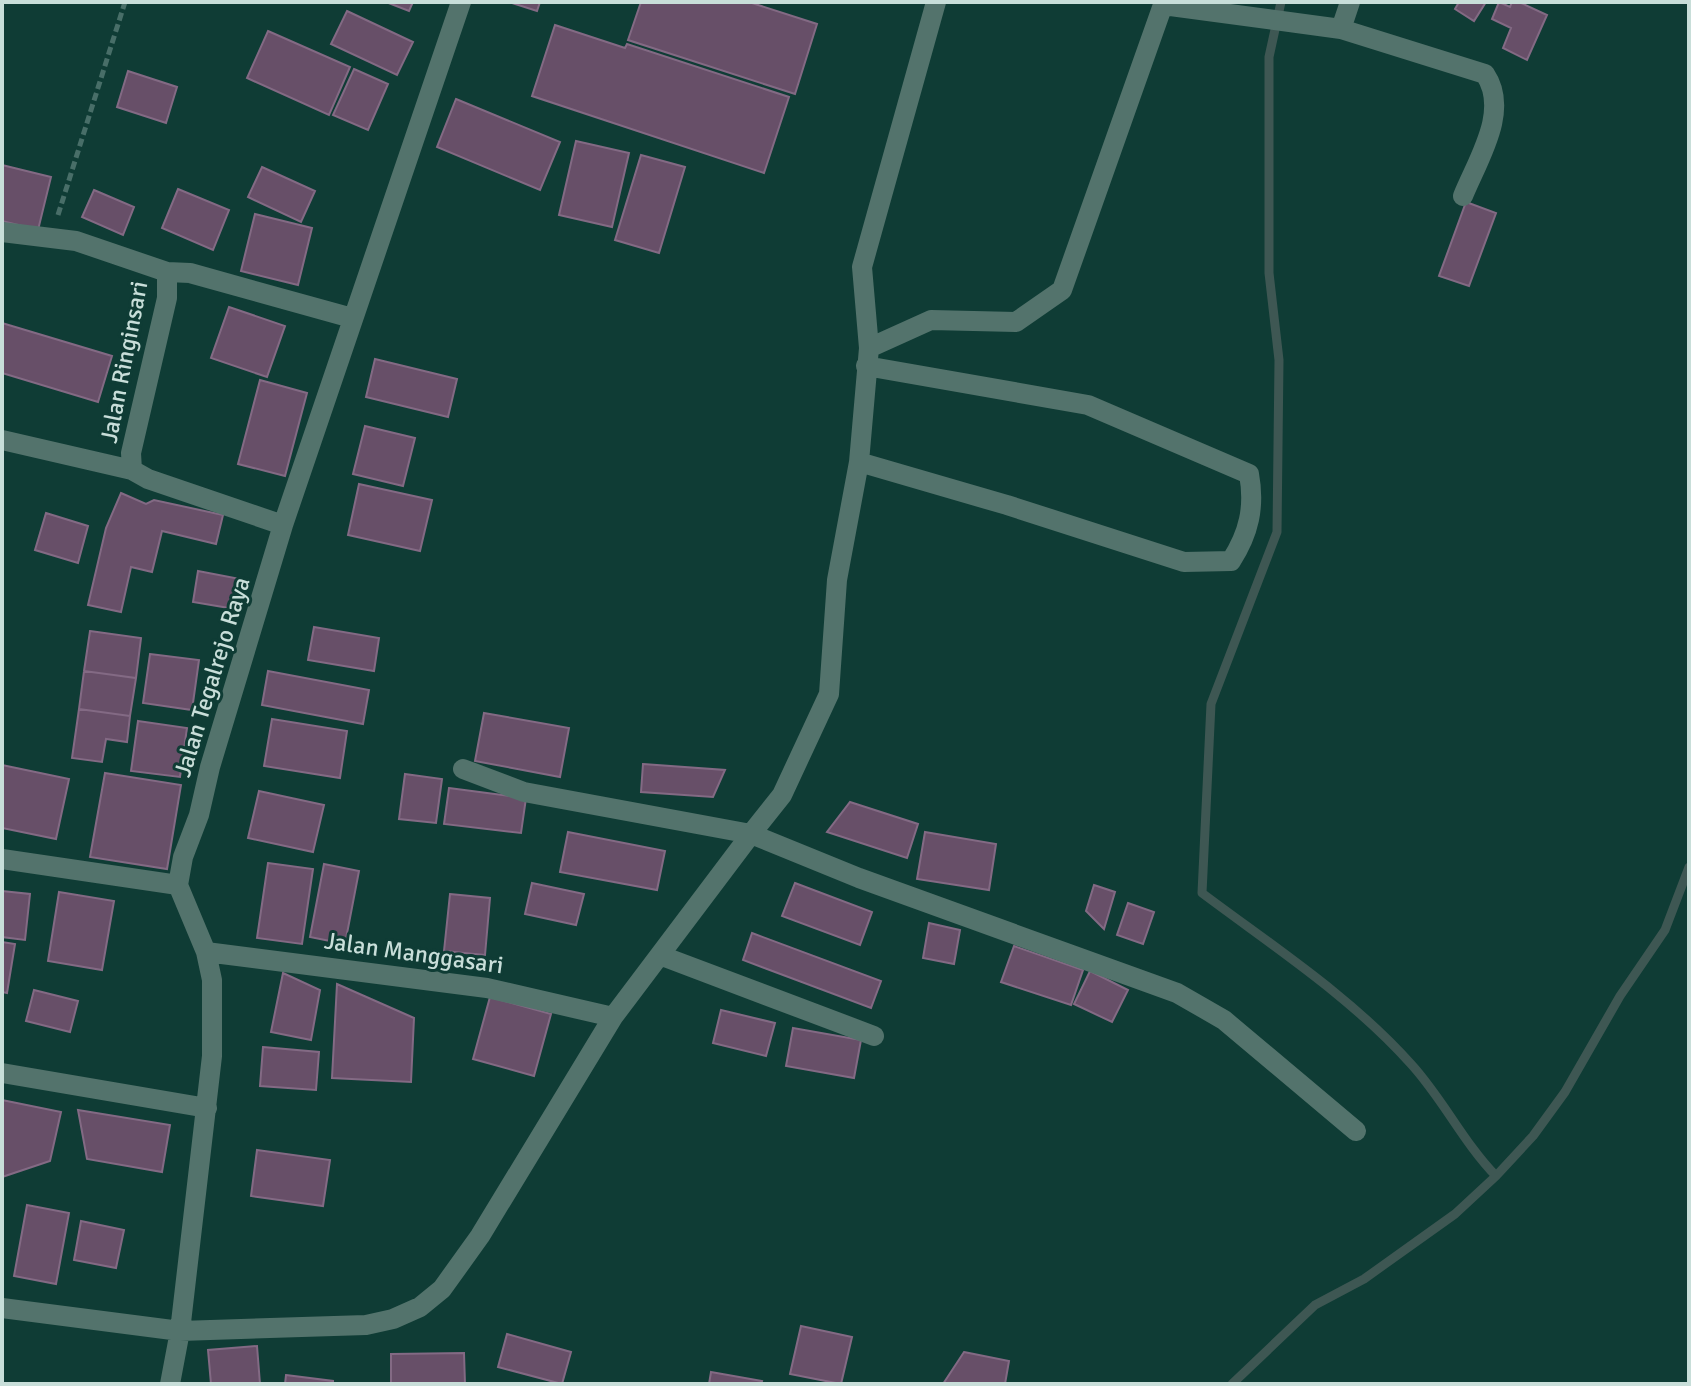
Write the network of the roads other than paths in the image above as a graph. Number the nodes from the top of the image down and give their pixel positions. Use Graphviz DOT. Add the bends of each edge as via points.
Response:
graph roads {
  1 [pos="461,2"];
  2 [pos="936,2"];
  3 [pos="1350,2"];
  4 [pos="1163,4"];
  5 [pos="1341,29"];
  6 [pos="1463,196"];
  7 [pos="2,232"];
  8 [pos="167,272"];
  9 [pos="352,318"];
  10 [pos="868,357"];
  11 [pos="2,440"];
  12 [pos="859,462"];
  13 [pos="132,470"];
  14 [pos="283,525"];
  15 [pos="463,769"];
  16 [pos="751,834"];
  17 [pos="2,859"];
  18 [pos="178,885"];
  19 [pos="206,952"];
  20 [pos="662,956"];
  21 [pos="613,1017"];
  22 [pos="874,1036"];
  23 [pos="2,1073"];
  24 [pos="207,1108"];
  25 [pos="1356,1131"];
  26 [pos="2,1308"];
  27 [pos="180,1331"];
  28 [pos="170,1384"];
  1 -- 9 [label="street, Jalan Tegalrejo Raya"];
  2 -- 10 [label="street" via="862,267"];
  3 -- 5 [label="street"];
  4 -- 5 [label="street"];
  4 -- 10 [label="street" via="1062,290 1016,322 931,320"];
  5 -- 6 [label="street" via="1485,74 1495,89 1495,117"];
  7 -- 8 [label="street, Jalan Ringinsari" via="76,241"];
  8 -- 9 [label="street" via="190,273"];
  8 -- 13 [label="street, Jalan Ringinsari" via="167,298 131,453"];
  9 -- 14 [label="street, Jalan Tegalrejo Raya"];
  10 -- 12 [label="street"];
  10 -- 12 [label="street" via="1088,405 1249,474 1253,497 1245,538 1231,561 1184,562"];
  11 -- 13 [label="street"];
  12 -- 16 [label="street" via="837,580 829,694 782,795"];
  13 -- 14 [label="street, Jalan Ringinsari"];
  14 -- 18 [label="street, Jalan Tegalrejo Raya"];
  15 -- 16 [label="street" via="524,792"];
  16 -- 20 [label="street"];
  16 -- 25 [label="street" via="1177,993 1224,1020"];
  17 -- 18 [label="street"];
  18 -- 19 [label="street"];
  19 -- 21 [label="street, Jalan Manggasari" via="487,988"];
  19 -- 24 [label="street" via="212,980"];
  20 -- 21 [label="street"];
  20 -- 22 [label="street"];
  21 -- 27 [label="street" via="480,1236 442,1289 420,1307 366,1325"];
  23 -- 24 [label="street"];
  24 -- 27 [label="street"];
  26 -- 27 [label="street"];
  27 -- 28 [label="street"];
}
